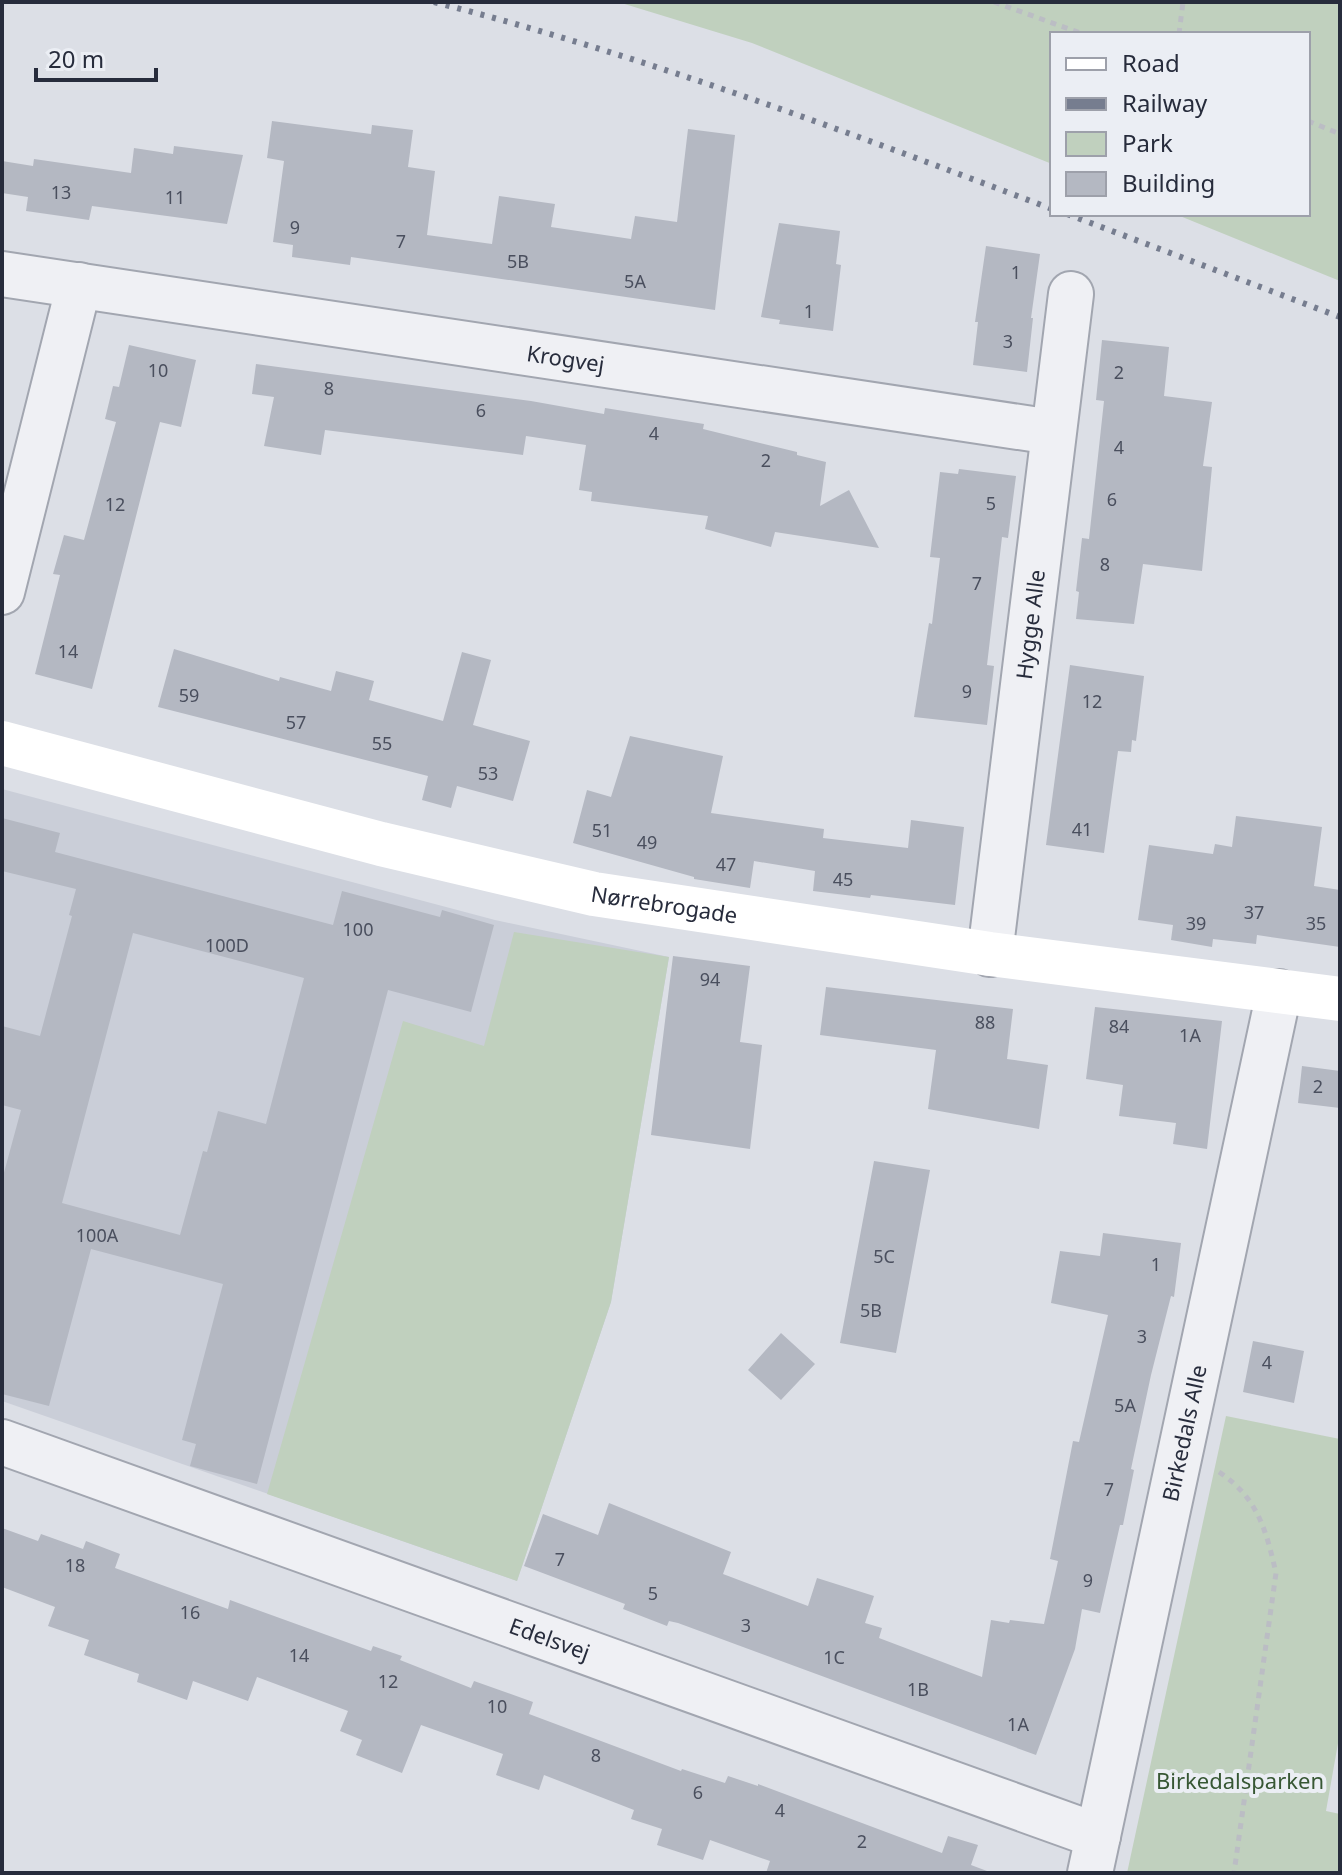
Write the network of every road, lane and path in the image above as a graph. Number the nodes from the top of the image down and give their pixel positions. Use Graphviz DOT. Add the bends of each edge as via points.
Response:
graph roads {
  1 [pos="994,2"];
  2 [pos="1183,2"];
  3 [pos="1077,32"];
  4 [pos="1179,32"];
  5 [pos="1310,122"];
  6 [pos="1340,134"];
  7 [pos="2,274"];
  8 [pos="79,285"];
  9 [pos="1071,294"];
  10 [pos="1052,432"];
  11 [pos="2,592"];
  12 [pos="2,743"];
  13 [pos="990,954"];
  14 [pos="1279,992"];
  15 [pos="1340,999"];
  16 [pos="2,1442"];
  17 [pos="1180,1458"];
  18 [pos="1094,1854"];
  19 [pos="1234,1873"];
  1 -- 3 [label="path"];
  2 -- 4 [label="path"];
  5 -- 6 [label="path"];
  7 -- 8 [label="street, Krogvej"];
  8 -- 10 [label="street, Krogvej"];
  8 -- 11 [label="street"];
  9 -- 10 [label="street, Hygge Alle"];
  10 -- 13 [label="street, Hygge Alle"];
  12 -- 13 [label="street, Nørrebrogade" via="381,844 594,894"];
  13 -- 14 [label="street, Nørrebrogade"];
  14 -- 15 [label="street, Nørrebrogade"];
  14 -- 17 [label="street, Birkedals Alle"];
  16 -- 18 [label="street, Edelsvej"];
  17 -- 18 [label="street, Birkedals Alle"];
  17 -- 19 [label="path" via="1221,1473 1244,1493 1265,1526 1276,1573"];
}
